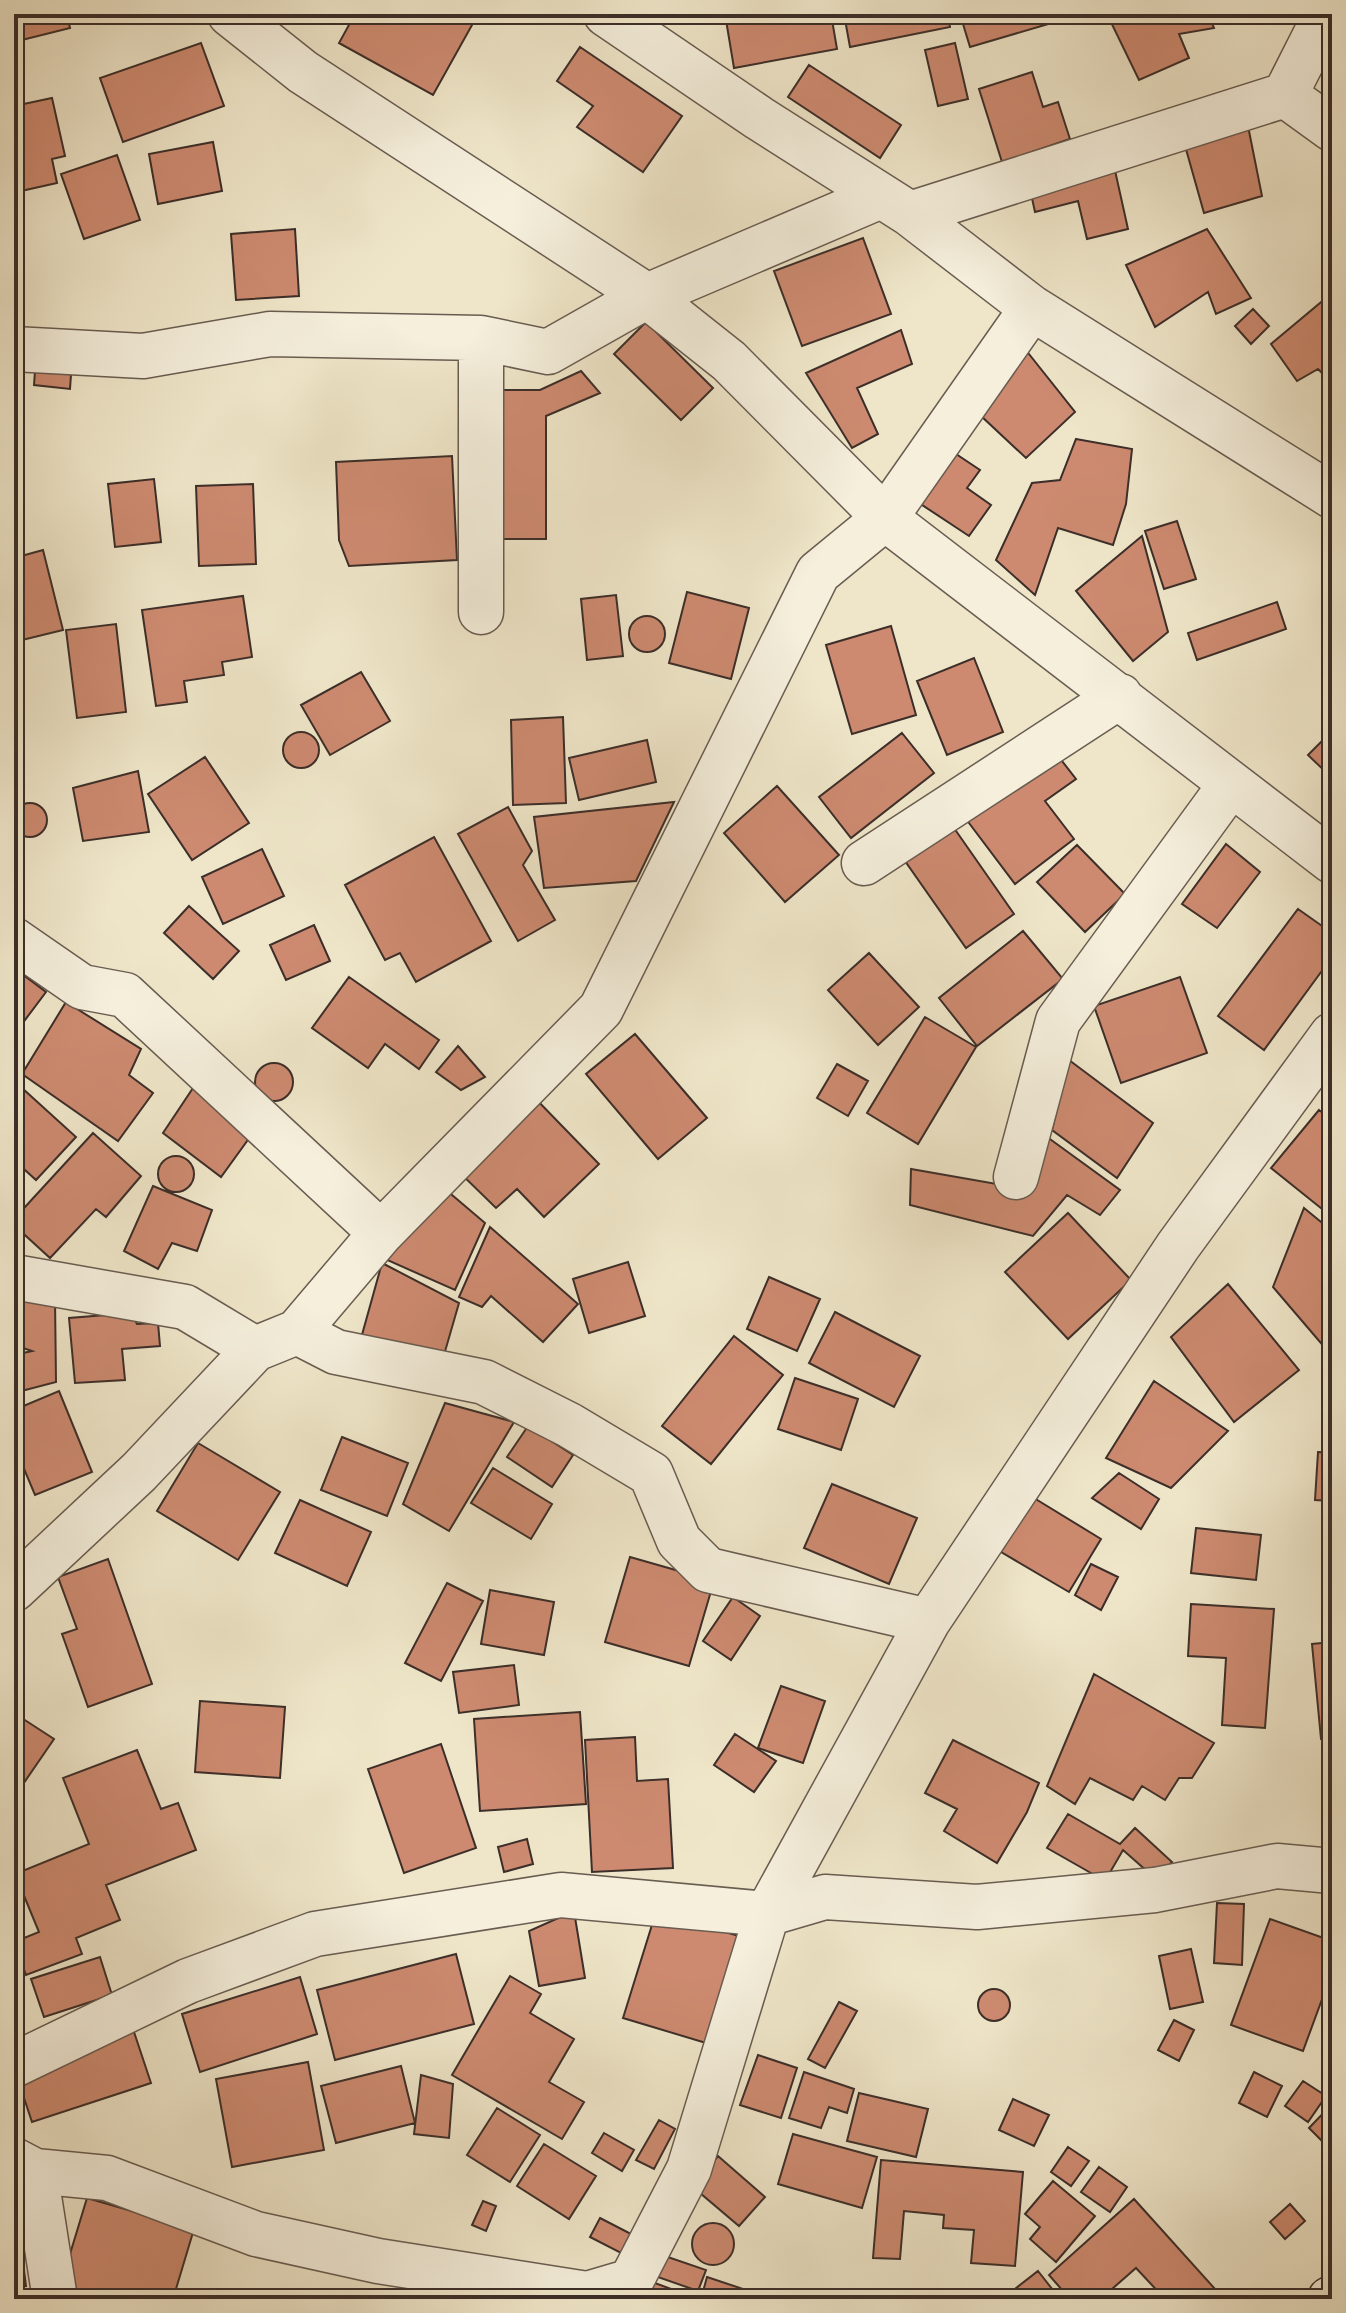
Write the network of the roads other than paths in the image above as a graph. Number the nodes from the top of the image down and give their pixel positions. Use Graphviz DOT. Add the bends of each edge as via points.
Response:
graph roads {
  1 [pos="230,14"];
  2 [pos="606,14"];
  3 [pos="1326,14"];
  4 [pos="1285,95"];
  5 [pos="1332,129"];
  6 [pos="895,205"];
  7 [pos="647,296"];
  8 [pos="1032,308"];
  9 [pos="481,338"];
  10 [pos="14,349"];
  11 [pos="1332,496"];
  12 [pos="885,518"];
  13 [pos="481,612"];
  14 [pos="1120,696"];
  15 [pos="1231,784"];
  16 [pos="1332,861"];
  17 [pos="864,863"];
  18 [pos="14,940"];
  19 [pos="1332,1035"];
  20 [pos="1016,1177"];
  21 [pos="381,1233"];
  22 [pos="14,1277"];
  23 [pos="297,1332"];
  24 [pos="255,1349"];
  25 [pos="14,1589"];
  26 [pos="928,1621"];
  27 [pos="1332,1871"];
  28 [pos="767,1914"];
  29 [pos="14,2065"];
  30 [pos="24,2166"];
  31 [pos="590,2297"];
  32 [pos="55,2299"];
  1 -- 7 [label="street" via="303,72"];
  2 -- 6 [label="street"];
  3 -- 4 [label="street"];
  4 -- 5 [label="street"];
  4 -- 6 [label="street"];
  6 -- 7 [label="street"];
  6 -- 8 [label="street"];
  7 -- 9 [label="street" via="548,352"];
  7 -- 12 [label="street" via="729,361"];
  8 -- 11 [label="street"];
  8 -- 12 [label="street"];
  9 -- 10 [label="street" via="270,334 143,356"];
  9 -- 13 [label="street"];
  12 -- 14 [label="street"];
  12 -- 21 [label="street" via="818,573 601,1009"];
  14 -- 15 [label="street"];
  14 -- 17 [label="street"];
  15 -- 16 [label="street"];
  15 -- 20 [label="street" via="1058,1021"];
  18 -- 21 [label="street" via="82,987 125,995"];
  19 -- 26 [label="street" via="1178,1246"];
  21 -- 23 [label="street"];
  22 -- 24 [label="street" via="185,1307"];
  23 -- 24 [label="street"];
  23 -- 26 [label="street" via="336,1352 484,1382 569,1425 651,1474 679,1541 708,1570"];
  24 -- 25 [label="street" via="139,1472"];
  26 -- 28 [label="street"];
  27 -- 28 [label="street" via="1277,1866 1155,1890 977,1907 825,1897"];
  28 -- 29 [label="street" via="561,1895 315,1934 188,1981"];
  28 -- 31 [label="street" via="689,2169 631,2281"];
  30 -- 31 [label="street" via="107,2178 256,2234"];
  30 -- 32 [label="street"];
}
